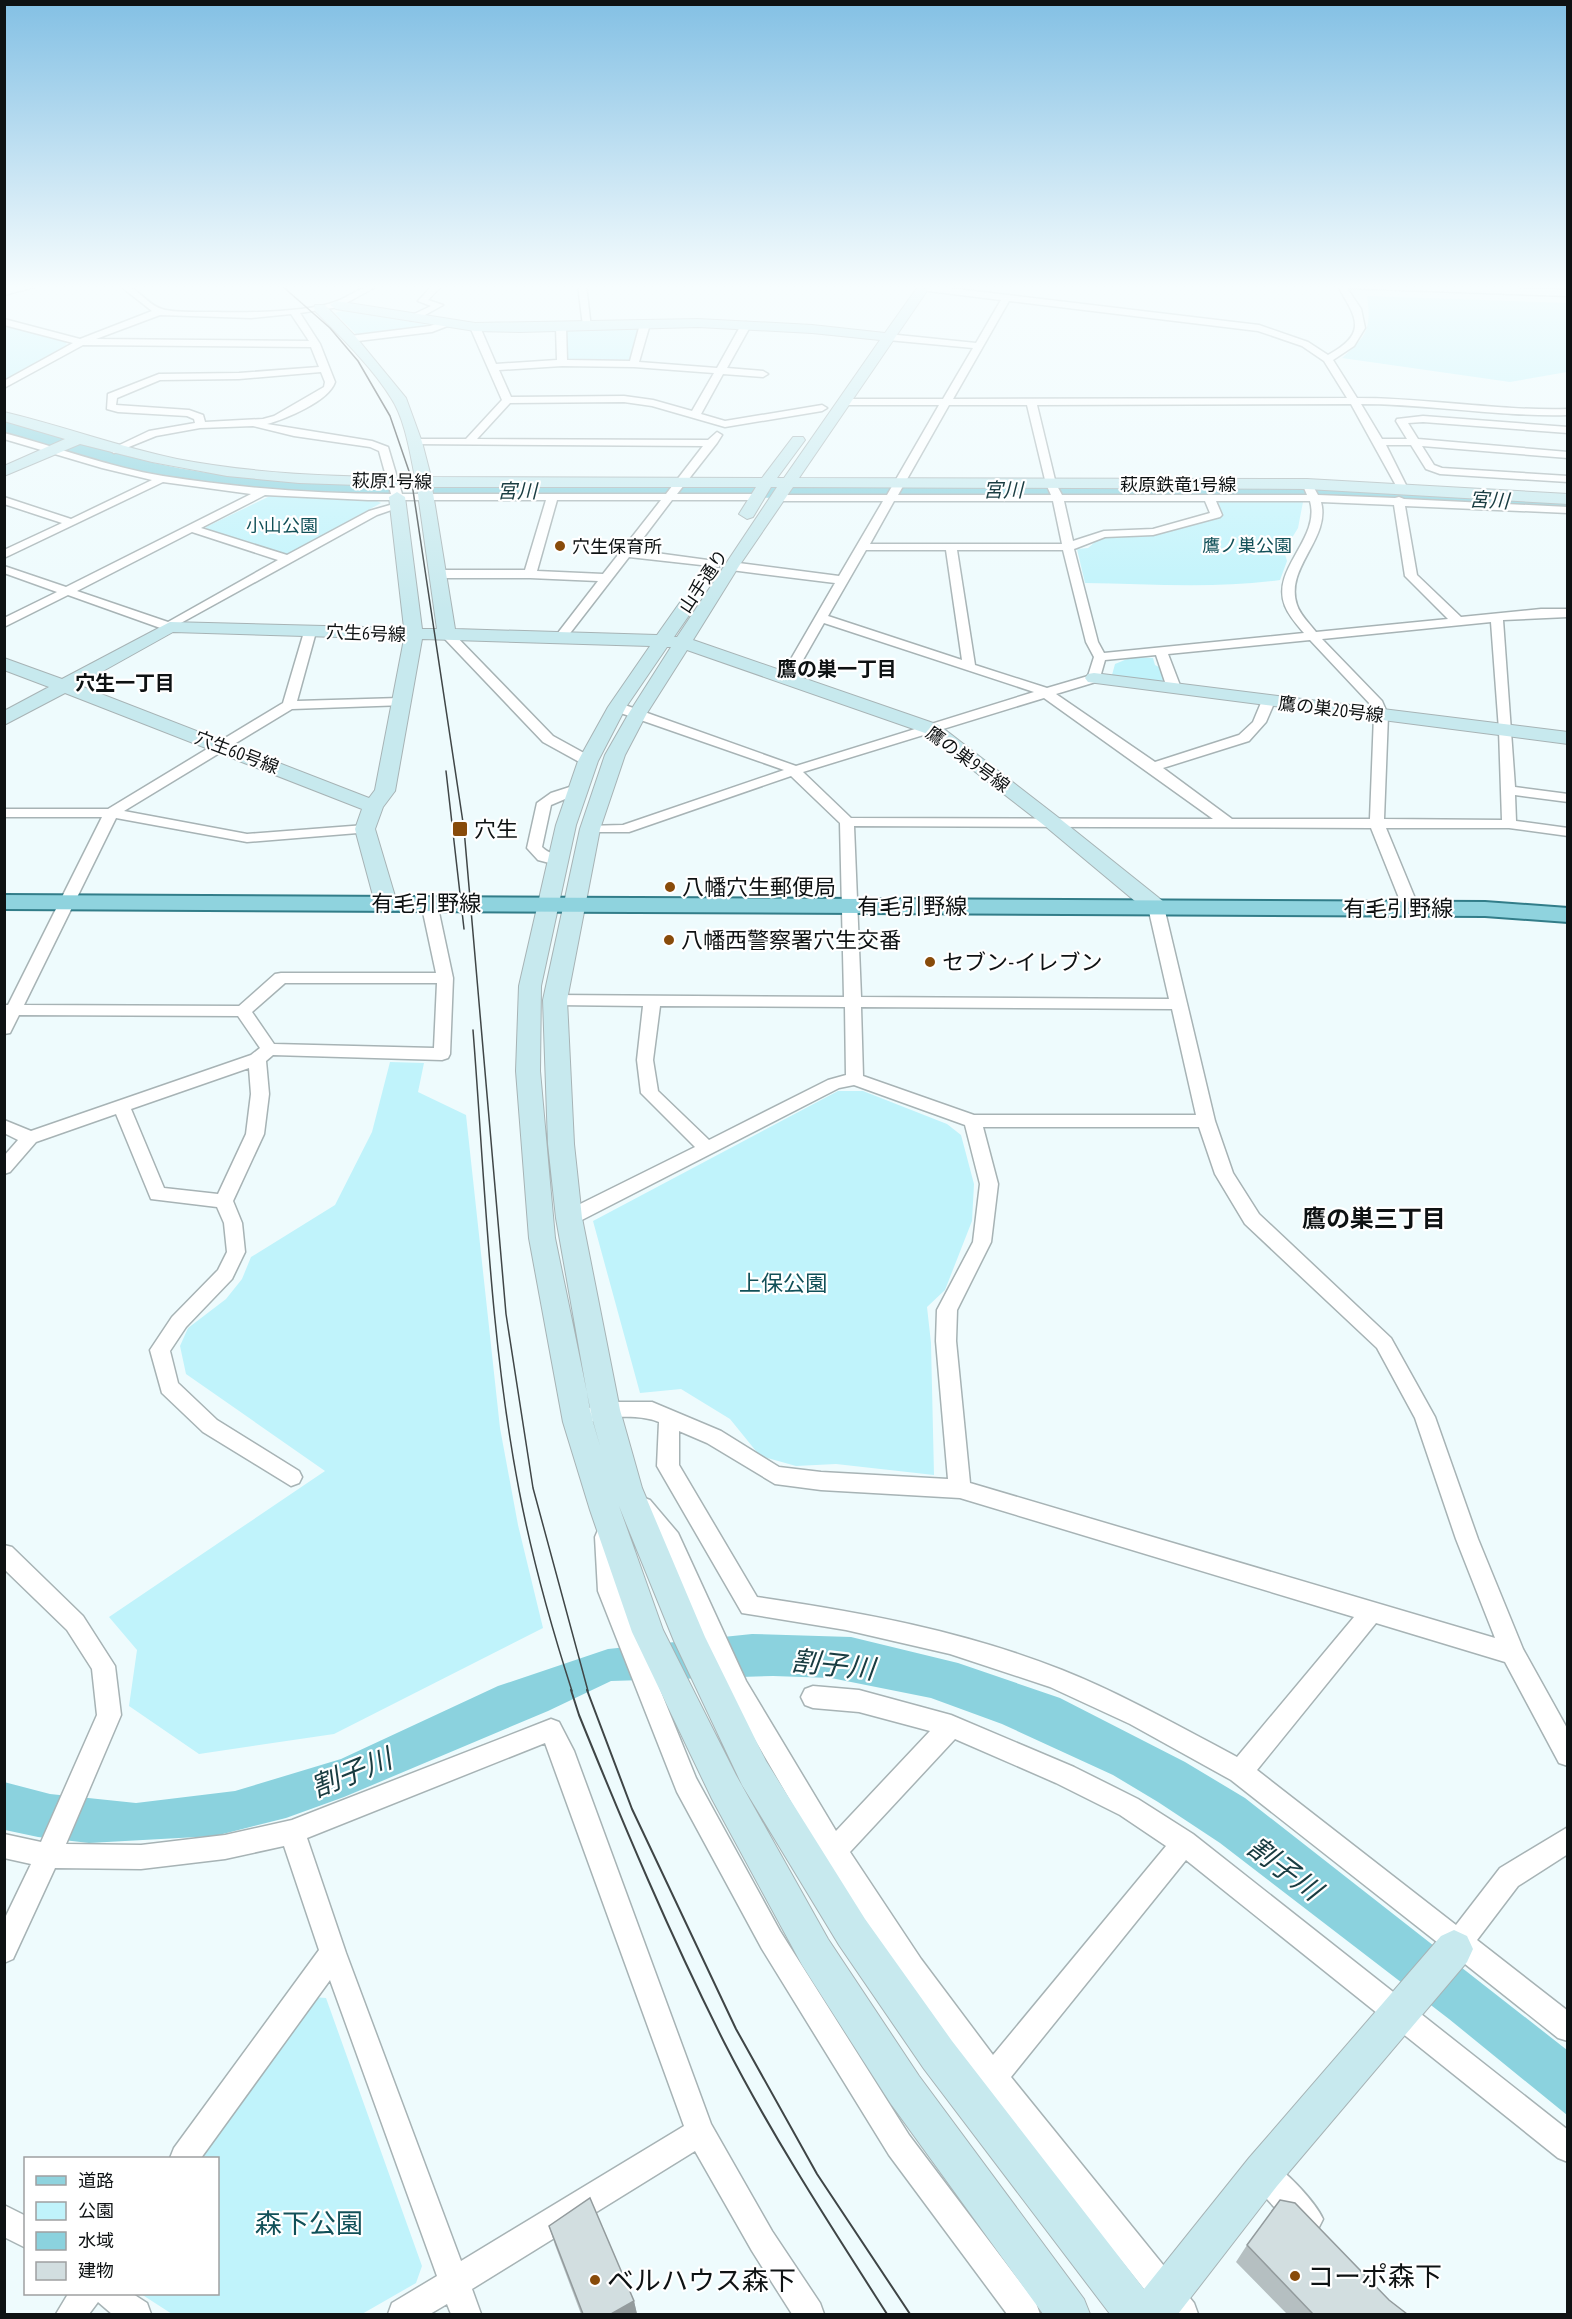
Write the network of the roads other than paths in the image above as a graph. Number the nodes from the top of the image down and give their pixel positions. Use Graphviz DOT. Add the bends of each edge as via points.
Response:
graph roads {
  1 [pos="118,393"];
  2 [pos="321,393"];
  3 [pos="395,393"];
  4 [pos="504,393"];
  5 [pos="708,393"];
  6 [pos="834,393"];
  7 [pos="850,393"];
  8 [pos="951,393"];
  9 [pos="1350,393"];
  10 [pos="829,399"];
  11 [pos="507,400"];
  12 [pos="947,401"];
  13 [pos="845,402"];
  14 [pos="1031,402"];
  15 [pos="1356,403"];
  16 [pos="1568,412"];
  17 [pos="1554,413"];
  18 [pos="696,414"];
  19 [pos="4,416"];
  20 [pos="246,423"];
  21 [pos="725,424"];
  22 [pos="200,425"];
  23 [pos="1565,430"];
  24 [pos="4,435"];
  25 [pos="76,440"];
  26 [pos="1568,441"];
  27 [pos="415,442"];
  28 [pos="469,442"];
  29 [pos="1379,442"];
  30 [pos="1414,442"];
  31 [pos="712,443"];
  32 [pos="55,450"];
  33 [pos="114,450"];
  34 [pos="1568,455"];
  35 [pos="4,472"];
  36 [pos="283,478"];
  37 [pos="162,479"];
  38 [pos="1568,479"];
  39 [pos="425,489"];
  40 [pos="1054,489"];
  41 [pos="675,490"];
  42 [pos="772,490"];
  43 [pos="895,491"];
  44 [pos="1311,491"];
  45 [pos="262,492"];
  46 [pos="396,495"];
  47 [pos="1401,495"];
  48 [pos="552,497"];
  49 [pos="1209,498"];
  50 [pos="1568,499"];
  51 [pos="4,500"];
  52 [pos="1568,510"];
  53 [pos="73,523"];
  54 [pos="193,529"];
  55 [pos="862,547"];
  56 [pos="951,547"];
  57 [pos="1068,548"];
  58 [pos="627,553"];
  59 [pos="4,555"];
  60 [pos="287,560"];
  61 [pos="723,565"];
  62 [pos="4,569"];
  63 [pos="437,574"];
  64 [pos="530,574"];
  65 [pos="605,578"];
  66 [pos="843,580"];
  67 [pos="68,591"];
  68 [pos="1568,613"];
  69 [pos="1497,617"];
  70 [pos="822,618"];
  71 [pos="1458,621"];
  72 [pos="4,623"];
  73 [pos="170,627"];
  74 [pos="310,632"];
  75 [pos="447,634"];
  76 [pos="414,635"];
  77 [pos="1315,637"];
  78 [pos="560,638"];
  79 [pos="673,642"];
  80 [pos="1161,652"];
  81 [pos="1100,657"];
  82 [pos="4,663"];
  83 [pos="969,666"];
  84 [pos="786,678"];
  85 [pos="1094,678"];
  86 [pos="65,687"];
  87 [pos="1174,688"];
  88 [pos="1045,692"];
  89 [pos="1268,701"];
  90 [pos="400,702"];
  91 [pos="289,705"];
  92 [pos="617,707"];
  93 [pos="638,713"];
  94 [pos="1381,715"];
  95 [pos="4,720"];
  96 [pos="932,729"];
  97 [pos="1506,730"];
  98 [pos="1568,738"];
  99 [pos="223,746"];
  100 [pos="588,761"];
  101 [pos="1153,767"];
  102 [pos="793,771"];
  103 [pos="579,788"];
  104 [pos="1508,790"];
  105 [pos="1568,798"];
  106 [pos="374,806"];
  107 [pos="4,813"];
  108 [pos="111,813"];
  109 [pos="847,822"];
  110 [pos="1052,822"];
  111 [pos="1228,823"];
  112 [pos="1377,824"];
  113 [pos="1509,824"];
  114 [pos="365,829"];
  115 [pos="590,830"];
  116 [pos="1568,832"];
  117 [pos="557,861"];
  118 [pos="4,902"];
  119 [pos="67,902"];
  120 [pos="386,903"];
  121 [pos="429,903"];
  122 [pos="562,904"];
  123 [pos="851,906"];
  124 [pos="1156,907"];
  125 [pos="1411,908"];
  126 [pos="1568,915"];
  127 [pos="445,978"];
  128 [pos="555,1000"];
  129 [pos="652,1001"];
  130 [pos="852,1003"];
  131 [pos="1178,1004"];
  132 [pos="9,1010"];
  133 [pos="243,1011"];
  134 [pos="4,1029"];
  135 [pos="263,1054"];
  136 [pos="855,1078"];
  137 [pos="121,1105"];
  138 [pos="973,1121"];
  139 [pos="1206,1121"];
  140 [pos="4,1125"];
  141 [pos="30,1138"];
  142 [pos="708,1149"];
  143 [pos="4,1168"];
  144 [pos="224,1201"];
  145 [pos="569,1218"];
  146 [pos="605,1410"];
  147 [pos="669,1418"];
  148 [pos="578,1422"];
  149 [pos="291,1477"];
  150 [pos="627,1488"];
  151 [pos="960,1489"];
  152 [pos="605,1510"];
  153 [pos="633,1544"];
  154 [pos="4,1554"];
  155 [pos="1371,1613"];
  156 [pos="1513,1654"];
  157 [pos="813,1697"];
  158 [pos="951,1726"];
  159 [pos="1568,1755"];
  160 [pos="1240,1772"];
  161 [pos="292,1832"];
  162 [pos="1568,1839"];
  163 [pos="1184,1843"];
  164 [pos="4,1846"];
  165 [pos="834,1851"];
  166 [pos="48,1856"];
  167 [pos="1457,1946"];
  168 [pos="4,1950"];
  169 [pos="333,1953"];
  170 [pos="1404,2006"];
  171 [pos="1568,2028"];
  172 [pos="993,2077"];
  173 [pos="700,2132"];
  174 [pos="1568,2148"];
  175 [pos="185,2157"];
  176 [pos="1263,2172"];
  177 [pos="4,2219"];
  178 [pos="24,2233"];
  179 [pos="1326,2239"];
  180 [pos="455,2284"];
  181 [pos="85,2295"];
  182 [pos="110,2295"];
  183 [pos="1159,2309"];
  184 [pos="71,2314"];
  185 [pos="136,2314"];
  186 [pos="403,2314"];
  187 [pos="466,2314"];
  188 [pos="809,2314"];
  189 [pos="1025,2314"];
  190 [pos="1069,2314"];
  1 -- 22 [label="street" via="110,401 118,409 189,413 199,417"];
  2 -- 20 [label="street" via="278,418"];
  3 -- 27 [label="street"];
  4 -- 11 [label="street"];
  5 -- 18 [label="street"];
  6 -- 10 [label="street, 山手通り"];
  7 -- 13 [label="street, 山手通り"];
  8 -- 12 [label="street"];
  9 -- 15 [label="street"];
  10 -- 21 [label="street"];
  10 -- 42 [label="street, 山手通り"];
  11 -- 18 [label="street" via="624,399"];
  11 -- 28 [label="street"];
  12 -- 13 [label="street"];
  12 -- 14 [label="street"];
  12 -- 43 [label="street"];
  13 -- 42 [label="street, 山手通り"];
  14 -- 15 [label="street"];
  14 -- 40 [label="street"];
  15 -- 17 [label="street" via="1418,402"];
  15 -- 29 [label="street"];
  16 -- 17 [label="street"];
  17 -- 23 [label="street"];
  18 -- 21 [label="street"];
  19 -- 25 [label="street, 萩原1号線"];
  20 -- 22 [label="street"];
  20 -- 46 [label="street" via="384,449"];
  21 -- 31 [label="street"];
  22 -- 33 [label="street" via="153,433"];
  23 -- 26 [label="street"];
  23 -- 30 [label="street" via="1406,419 1401,422"];
  24 -- 32 [label="street"];
  25 -- 32 [label="street"];
  25 -- 33 [label="street, 萩原1号線"];
  27 -- 28 [label="street"];
  27 -- 39 [label="street"];
  28 -- 31 [label="street"];
  29 -- 30 [label="street"];
  29 -- 47 [label="street"];
  30 -- 34 [label="street"];
  30 -- 38 [label="street" via="1430,467 1440,471"];
  31 -- 41 [label="street"];
  32 -- 35 [label="street"];
  32 -- 37 [label="street"];
  33 -- 36 [label="street, 萩原1号線" via="204,468"];
  36 -- 45 [label="street"];
  36 -- 46 [label="street, 萩原1号線"];
  37 -- 45 [label="street"];
  37 -- 53 [label="street"];
  39 -- 41 [label="street, 萩原1号線"];
  39 -- 46 [label="street, 萩原1号線"];
  39 -- 48 [label="street"];
  39 -- 63 [label="street"];
  40 -- 43 [label="street, 萩原鉄竜1号線"];
  40 -- 44 [label="street, 萩原鉄竜1号線"];
  40 -- 49 [label="street"];
  40 -- 57 [label="street"];
  41 -- 42 [label="street, 萩原1号線"];
  41 -- 48 [label="street"];
  41 -- 58 [label="street"];
  42 -- 43 [label="street, 萩原鉄竜1号線"];
  42 -- 61 [label="street, 山手通り"];
  43 -- 55 [label="street"];
  44 -- 47 [label="street, 萩原鉄竜1号線"];
  44 -- 49 [label="street"];
  44 -- 77 [label="street" via="1318,526 1298,559 1289,593 1290,607"];
  45 -- 46 [label="street"];
  45 -- 54 [label="street"];
  46 -- 60 [label="street" via="373,513"];
  46 -- 76 [label="street"];
  47 -- 50 [label="street, 萩原鉄竜1号線"];
  47 -- 52 [label="street"];
  47 -- 71 [label="street" via="1411,576"];
  48 -- 64 [label="street"];
  49 -- 57 [label="street" via="1216,515 1152,532 1104,534"];
  51 -- 53 [label="street"];
  53 -- 59 [label="street"];
  54 -- 60 [label="street"];
  54 -- 67 [label="street"];
  55 -- 56 [label="street"];
  55 -- 66 [label="street"];
  56 -- 57 [label="street"];
  56 -- 83 [label="street"];
  57 -- 81 [label="street" via="1092,642"];
  58 -- 61 [label="street"];
  58 -- 65 [label="street"];
  60 -- 73 [label="street"];
  61 -- 66 [label="street"];
  61 -- 79 [label="street, 山手通り"];
  62 -- 67 [label="street"];
  63 -- 64 [label="street"];
  63 -- 75 [label="street"];
  64 -- 65 [label="street"];
  65 -- 78 [label="street"];
  66 -- 70 [label="street"];
  67 -- 72 [label="street"];
  67 -- 73 [label="street"];
  68 -- 69 [label="street"];
  69 -- 71 [label="street"];
  69 -- 97 [label="street"];
  70 -- 83 [label="street"];
  70 -- 84 [label="street"];
  71 -- 77 [label="street"];
  73 -- 74 [label="street, 穴生6号線"];
  73 -- 86 [label="street"];
  74 -- 76 [label="street, 穴生6号線"];
  74 -- 91 [label="street"];
  75 -- 76 [label="street, 穴生6号線"];
  75 -- 78 [label="street, 穴生6号線"];
  75 -- 100 [label="street" via="548,739"];
  76 -- 90 [label="street"];
  77 -- 80 [label="street"];
  77 -- 94 [label="street" via="1377,704"];
  78 -- 79 [label="street, 穴生6号線"];
  79 -- 84 [label="street, 鷹の巣9号線"];
  79 -- 92 [label="street, 山手通り"];
  79 -- 93 [label="street, 山手通り"];
  80 -- 81 [label="street"];
  80 -- 87 [label="street"];
  81 -- 85 [label="street"];
  82 -- 86 [label="street, 穴生60号線"];
  83 -- 88 [label="street"];
  84 -- 96 [label="street, 鷹の巣9号線"];
  85 -- 87 [label="street, 鷹の巣20号線"];
  85 -- 88 [label="street"];
  86 -- 95 [label="street"];
  86 -- 99 [label="street, 穴生60号線"];
  87 -- 89 [label="street, 鷹の巣20号線"];
  88 -- 96 [label="street"];
  88 -- 101 [label="street"];
  89 -- 94 [label="street, 鷹の巣20号線"];
  89 -- 101 [label="street" via="1257,729 1244,738"];
  90 -- 91 [label="street"];
  90 -- 106 [label="street" via="385,791"];
  91 -- 99 [label="street"];
  92 -- 93 [label="street"];
  92 -- 100 [label="street, 山手通り"];
  93 -- 102 [label="street"];
  93 -- 115 [label="street, 山手通り" via="615,755"];
  94 -- 97 [label="street, 鷹の巣20号線"];
  94 -- 112 [label="street"];
  96 -- 102 [label="street"];
  96 -- 110 [label="street, 鷹の巣9号線"];
  97 -- 98 [label="street, 鷹の巣20号線"];
  97 -- 104 [label="street"];
  99 -- 106 [label="street, 穴生60号線"];
  99 -- 108 [label="street"];
  100 -- 103 [label="street, 山手通り"];
  101 -- 111 [label="street"];
  102 -- 109 [label="street"];
  102 -- 115 [label="street" via="624,829"];
  103 -- 117 [label="street, 山手通り"];
  103 -- 117 [label="street" via="544,803 534,848"];
  104 -- 105 [label="street"];
  104 -- 113 [label="street"];
  106 -- 114 [label="street"];
  107 -- 108 [label="street"];
  108 -- 114 [label="street" via="248,838"];
  108 -- 119 [label="street"];
  109 -- 110 [label="street"];
  109 -- 123 [label="street"];
  110 -- 111 [label="street"];
  110 -- 124 [label="street, 鷹の巣9号線"];
  111 -- 112 [label="street"];
  112 -- 113 [label="street"];
  112 -- 125 [label="street"];
  113 -- 116 [label="street"];
  114 -- 120 [label="street"];
  115 -- 122 [label="street, 山手通り"];
  117 -- 122 [label="street, 山手通り"];
  118 -- 119 [label="main road, 有毛引野線"];
  119 -- 120 [label="main road, 有毛引野線"];
  119 -- 132 [label="street"];
  120 -- 121 [label="main road, 有毛引野線"];
  121 -- 122 [label="main road, 有毛引野線"];
  121 -- 127 [label="street"];
  122 -- 123 [label="main road, 有毛引野線"];
  122 -- 128 [label="street"];
  122 -- 148 [label="street" via="530,986 528,1071 542,1238"];
  123 -- 124 [label="main road, 有毛引野線"];
  123 -- 130 [label="street"];
  124 -- 125 [label="main road, 有毛引野線"];
  124 -- 131 [label="street"];
  125 -- 126 [label="main road, 有毛引野線"];
  127 -- 133 [label="street" via="281,978"];
  127 -- 135 [label="street" via="442,1054"];
  128 -- 129 [label="street"];
  128 -- 145 [label="street" via="560,1132"];
  129 -- 130 [label="street"];
  129 -- 142 [label="street" via="645,1060 650,1093"];
  130 -- 131 [label="street"];
  130 -- 136 [label="street"];
  131 -- 139 [label="street"];
  132 -- 133 [label="street"];
  132 -- 134 [label="street"];
  133 -- 135 [label="street"];
  135 -- 137 [label="street"];
  135 -- 144 [label="street" via="255,1134"];
  136 -- 138 [label="street"];
  136 -- 142 [label="street" via="834,1084"];
  137 -- 141 [label="street"];
  137 -- 144 [label="street" via="157,1194"];
  138 -- 139 [label="street"];
  138 -- 151 [label="street" via="989,1184 982,1242 947,1310 946,1341"];
  139 -- 156 [label="street" via="1224,1174 1252,1219 1384,1343 1425,1417 1467,1539"];
  140 -- 141 [label="street"];
  141 -- 143 [label="street"];
  142 -- 145 [label="street"];
  144 -- 149 [label="street" via="233,1223 236,1252 225,1274 179,1322 160,1350 168,1387 210,1426"];
  145 -- 146 [label="street"];
  146 -- 147 [label="street" via="652,1410"];
  146 -- 148 [label="street"];
  146 -- 150 [label="street"];
  147 -- 151 [label="street" via="714,1437 775,1475"];
  147 -- 160 [label="street" via="668,1466 750,1606 846,1620 950,1644 1055,1678 1138,1716"];
  148 -- 152 [label="street"];
  150 -- 153 [label="street"];
  150 -- 165 [label="street" via="670,1540 738,1689"];
  151 -- 155 [label="street"];
  152 -- 153 [label="street"];
  152 -- 189 [label="street" via="609,1591 686,1784 771,1940 898,2145"];
  153 -- 183 [label="street" via="690,1641 754,1773 852,1932 938,2055"];
  153 -- 190 [label="street" via="648,1632 724,1787 815,1952 905,2090"];
  154 -- 166 [label="street" via="75,1623 103,1666 109,1715"];
  155 -- 156 [label="street"];
  155 -- 160 [label="street"];
  156 -- 159 [label="street"];
  157 -- 158 [label="street" via="859,1701"];
  158 -- 163 [label="street" via="1130,1807"];
  158 -- 165 [label="street"];
  160 -- 167 [label="street"];
  161 -- 166 [label="street" via="225,1847 141,1857"];
  161 -- 169 [label="street"];
  161 -- 173 [label="street" via="551,1730 562,1751"];
  162 -- 167 [label="street" via="1509,1877"];
  163 -- 170 [label="street"];
  163 -- 172 [label="street"];
  164 -- 166 [label="street"];
  165 -- 172 [label="street" via="912,1968"];
  166 -- 168 [label="street"];
  167 -- 170 [label="street"];
  167 -- 171 [label="street"];
  169 -- 175 [label="street"];
  169 -- 180 [label="street"];
  170 -- 174 [label="street"];
  170 -- 176 [label="street"];
  172 -- 183 [label="street"];
  173 -- 180 [label="street"];
  173 -- 188 [label="street"];
  176 -- 179 [label="street"];
  176 -- 183 [label="street"];
  177 -- 178 [label="street"];
  180 -- 186 [label="street"];
  180 -- 187 [label="street"];
  181 -- 184 [label="street"];
  182 -- 185 [label="street"];
}
